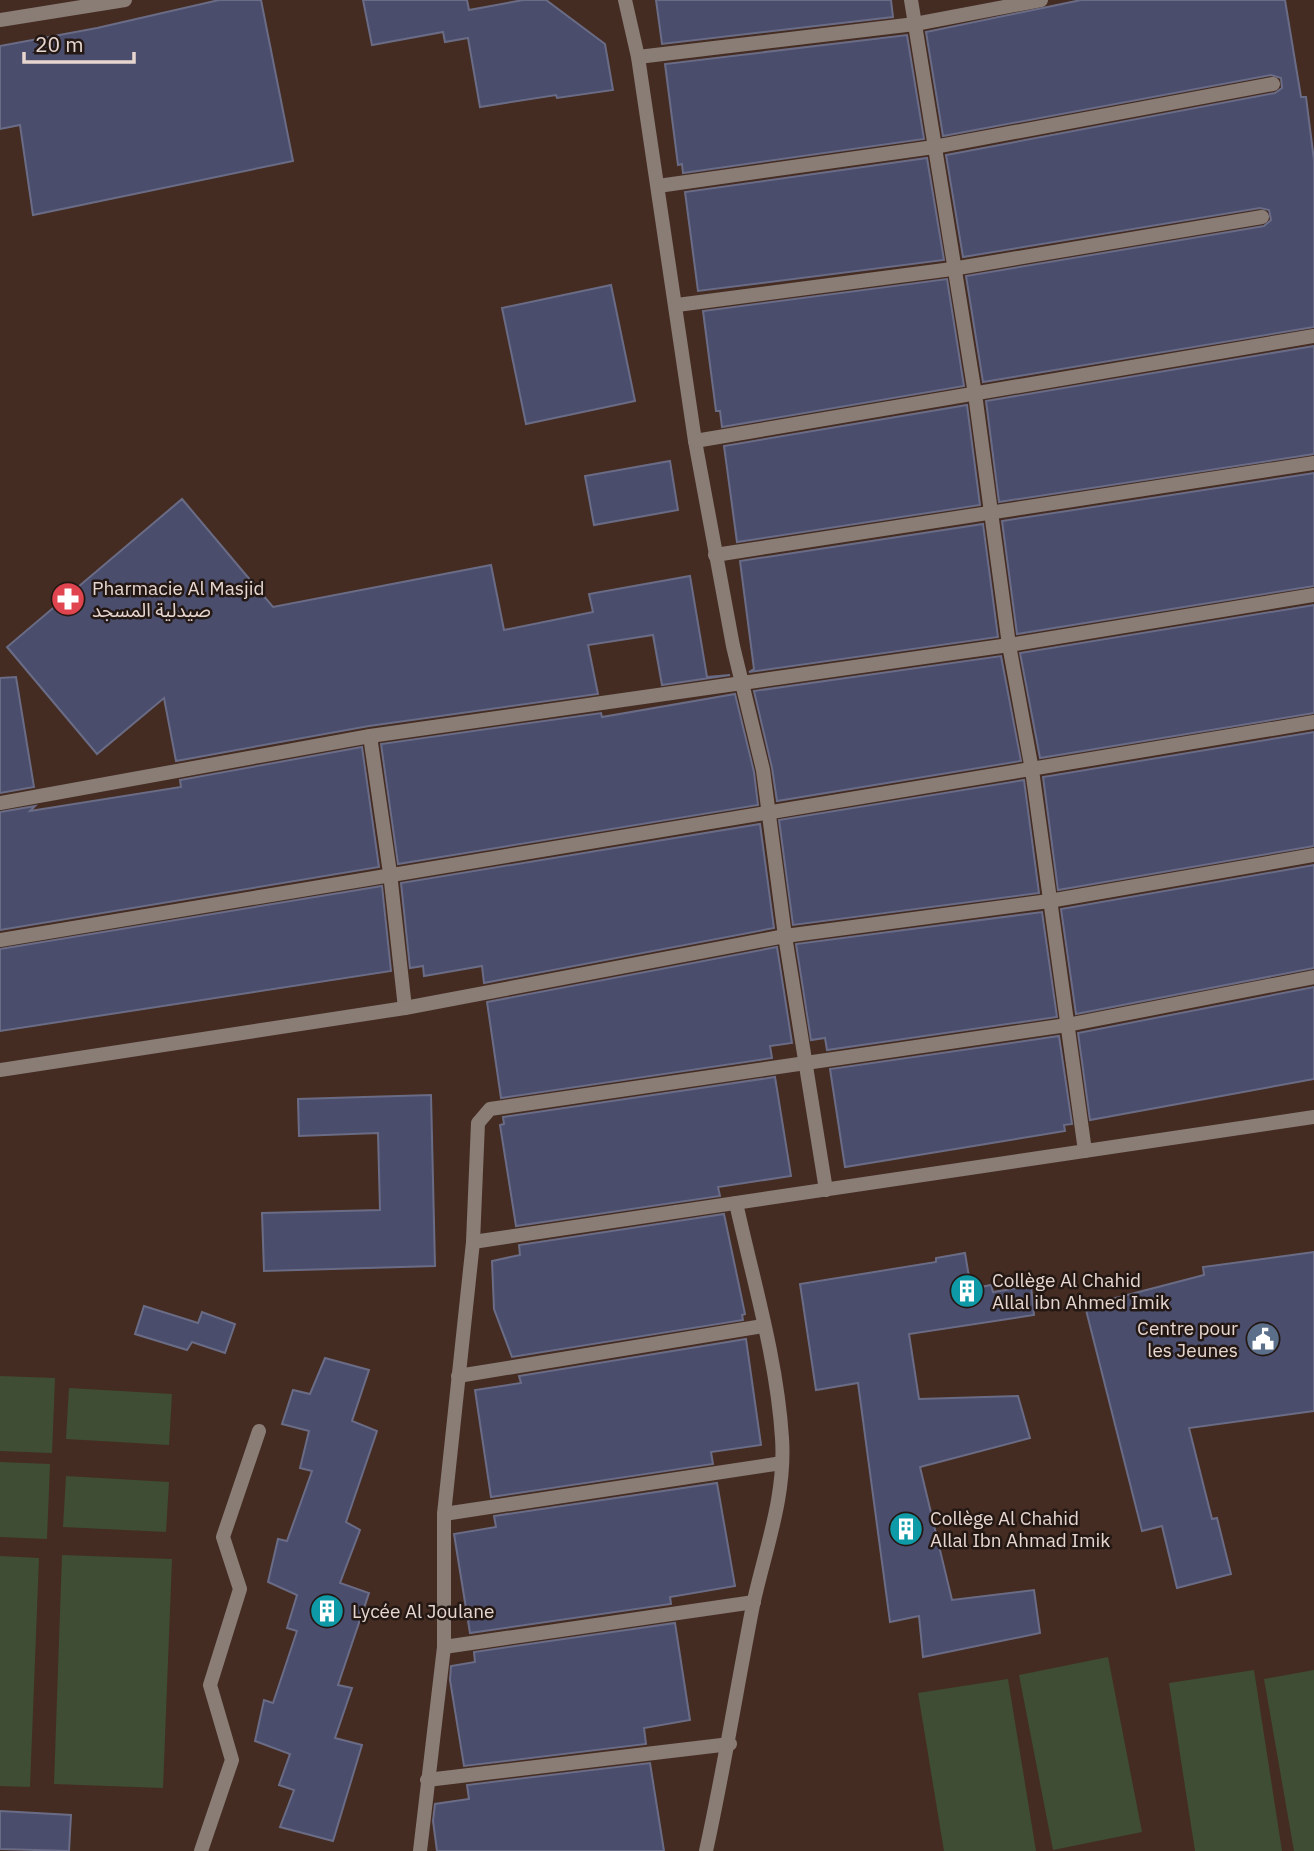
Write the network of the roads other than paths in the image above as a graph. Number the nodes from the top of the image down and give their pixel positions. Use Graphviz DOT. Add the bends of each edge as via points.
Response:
graph roads {
  1 [pos="125,0"];
  2 [pos="625,0"];
  3 [pos="911,0"];
  4 [pos="1041,0"];
  5 [pos="0,20"];
  6 [pos="915,24"];
  7 [pos="638,57"];
  8 [pos="1273,84"];
  9 [pos="934,147"];
  10 [pos="658,186"];
  11 [pos="1262,218"];
  12 [pos="952,269"];
  13 [pos="677,305"];
  14 [pos="1314,336"];
  15 [pos="975,394"];
  16 [pos="695,440"];
  17 [pos="1314,463"];
  18 [pos="989,515"];
  19 [pos="715,555"];
  20 [pos="1314,596"];
  21 [pos="1009,645"];
  22 [pos="741,682"];
  23 [pos="1314,722"];
  24 [pos="370,736"];
  25 [pos="1032,770"];
  26 [pos="0,803"];
  27 [pos="770,811"];
  28 [pos="1314,855"];
  29 [pos="390,873"];
  30 [pos="1049,901"];
  31 [pos="785,936"];
  32 [pos="0,940"];
  33 [pos="1314,977"];
  34 [pos="405,1007"];
  35 [pos="1067,1026"];
  36 [pos="806,1066"];
  37 [pos="0,1070"];
  38 [pos="1314,1117"];
  39 [pos="1085,1151"];
  40 [pos="826,1190"];
  41 [pos="736,1203"];
  42 [pos="473,1242"];
  43 [pos="763,1326"];
  44 [pos="458,1376"];
  45 [pos="260,1431"];
  46 [pos="782,1463"];
  47 [pos="444,1514"];
  48 [pos="754,1602"];
  49 [pos="444,1647"];
  50 [pos="730,1744"];
  51 [pos="427,1780"];
  52 [pos="201,1851"];
  53 [pos="421,1851"];
  54 [pos="706,1851"];
  1 -- 5 [label="street"];
  2 -- 7 [label="street"];
  3 -- 6 [label="street"];
  4 -- 6 [label="street"];
  6 -- 7 [label="street"];
  6 -- 9 [label="street"];
  7 -- 10 [label="street"];
  8 -- 9 [label="street"];
  9 -- 10 [label="street"];
  9 -- 12 [label="street"];
  10 -- 13 [label="street"];
  11 -- 12 [label="street"];
  12 -- 13 [label="street"];
  12 -- 15 [label="street"];
  13 -- 16 [label="street"];
  14 -- 15 [label="street"];
  15 -- 16 [label="street"];
  15 -- 18 [label="street"];
  16 -- 19 [label="street"];
  17 -- 18 [label="street"];
  18 -- 19 [label="street"];
  18 -- 21 [label="street"];
  19 -- 22 [label="street"];
  20 -- 21 [label="street"];
  21 -- 22 [label="street"];
  21 -- 25 [label="street"];
  22 -- 24 [label="street"];
  22 -- 27 [label="street"];
  23 -- 25 [label="street"];
  24 -- 26 [label="street"];
  24 -- 29 [label="street"];
  25 -- 27 [label="street"];
  25 -- 30 [label="street"];
  27 -- 29 [label="street"];
  27 -- 31 [label="street"];
  28 -- 30 [label="street"];
  29 -- 32 [label="street"];
  29 -- 34 [label="street"];
  30 -- 31 [label="street"];
  30 -- 35 [label="street"];
  31 -- 34 [label="street"];
  31 -- 36 [label="street"];
  33 -- 35 [label="street"];
  34 -- 37 [label="street"];
  35 -- 36 [label="street"];
  35 -- 39 [label="street"];
  36 -- 40 [label="street"];
  36 -- 42 [label="street" via="490,1109 478,1123"];
  38 -- 39 [label="street"];
  39 -- 40 [label="street"];
  40 -- 41 [label="street"];
  41 -- 42 [label="street"];
  41 -- 43 [label="street"];
  42 -- 44 [label="street"];
  43 -- 44 [label="street"];
  43 -- 46 [label="street" via="779,1410"];
  44 -- 47 [label="street"];
  45 -- 52 [label="street" via="223,1537 240,1589 210,1685 232,1760"];
  46 -- 47 [label="street"];
  46 -- 48 [label="street" via="772,1533"];
  47 -- 49 [label="street"];
  48 -- 49 [label="street"];
  48 -- 50 [label="street"];
  49 -- 51 [label="street"];
  50 -- 51 [label="street"];
  50 -- 54 [label="street"];
  51 -- 53 [label="street"];
}
